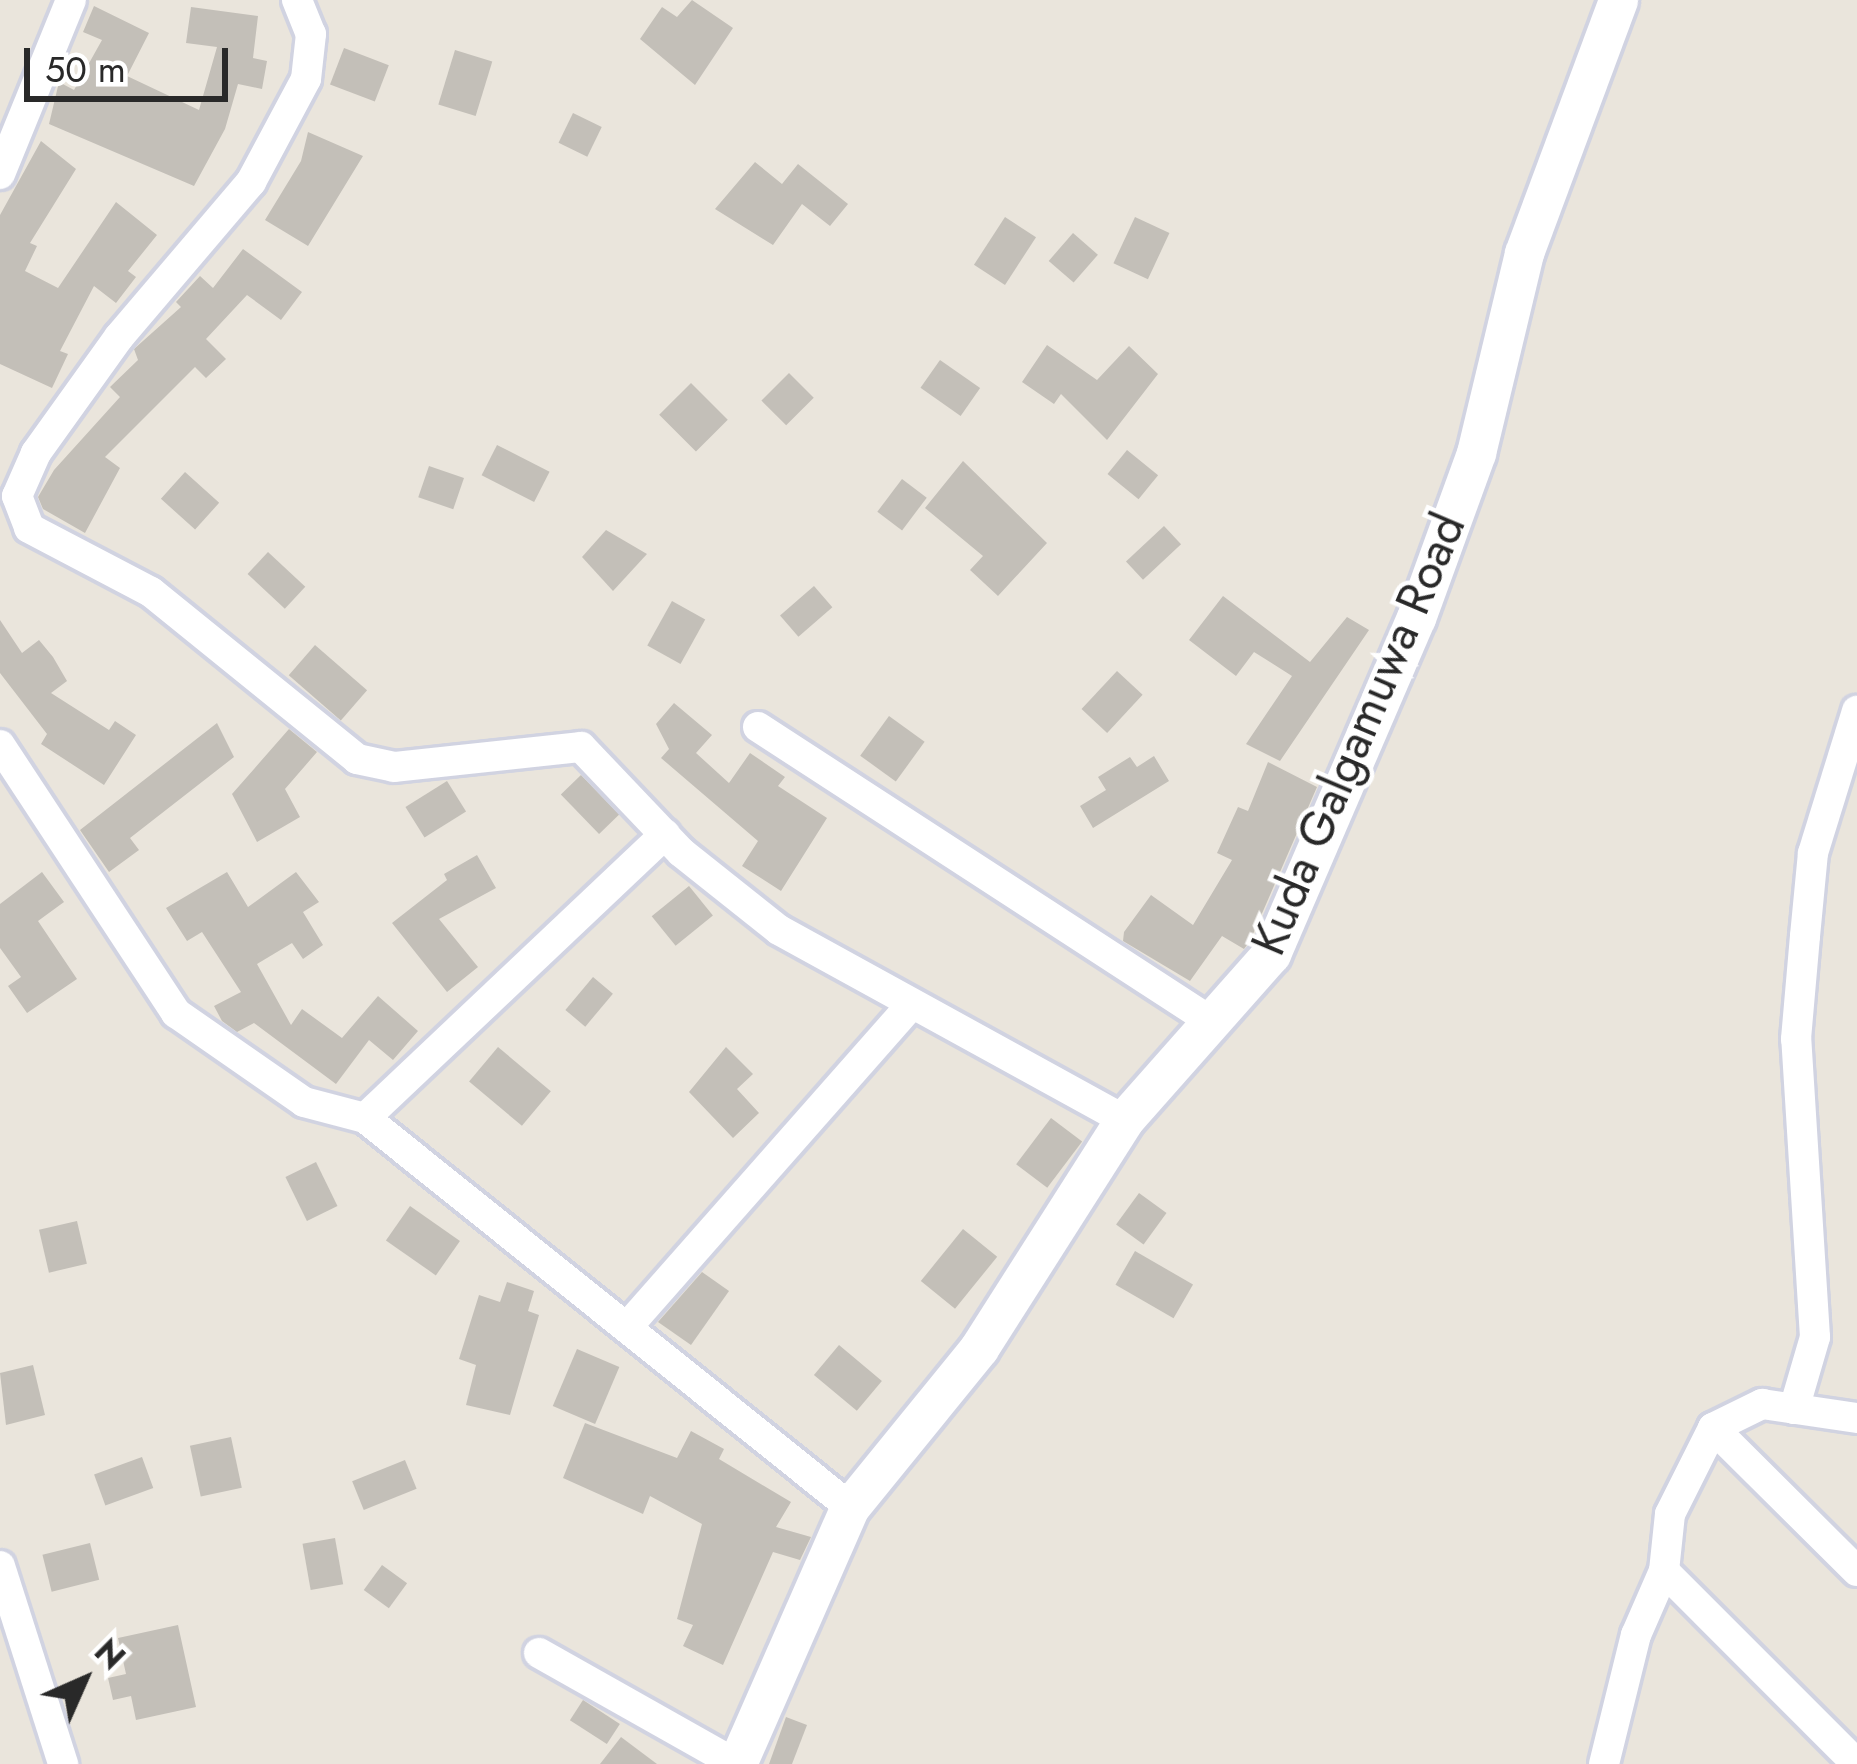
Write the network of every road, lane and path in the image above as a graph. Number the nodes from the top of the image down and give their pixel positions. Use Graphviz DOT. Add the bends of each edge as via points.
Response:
graph roads {
  1 [pos="71,0"];
  2 [pos="297,0"];
  3 [pos="1618,0"];
  4 [pos="0,174"];
  5 [pos="15,527"];
  6 [pos="1857,711"];
  7 [pos="758,727"];
  8 [pos="0,745"];
  9 [pos="665,834"];
  10 [pos="912,1004"];
  11 [pos="1211,1022"];
  12 [pos="365,1118"];
  13 [pos="1124,1120"];
  14 [pos="628,1326"];
  15 [pos="1794,1409"];
  16 [pos="1857,1418"];
  17 [pos="1713,1428"];
  18 [pos="850,1508"];
  19 [pos="0,1566"];
  20 [pos="1664,1571"];
  21 [pos="1857,1571"];
  22 [pos="539,1653"];
  23 [pos="63,1764"];
  24 [pos="737,1764"];
  25 [pos="1604,1764"];
  26 [pos="1857,1764"];
  1 -- 4 [label="street"];
  2 -- 5 [label="street" via="311,34 306,79 251,182 119,337 36,453 16,496"];
  3 -- 11 [label="street, Kuda Galgamuwa Road" via="1524,253 1476,453 1416,618 1271,954"];
  5 -- 9 [label="street" via="151,592 357,759 394,767 551,744 580,747"];
  6 -- 15 [label="street" via="1814,853 1805,936 1796,1039 1815,1337"];
  7 -- 11 [label="street"];
  8 -- 12 [label="street" via="176,1013 304,1102"];
  9 -- 10 [label="street" via="779,930"];
  9 -- 12 [label="street"];
  10 -- 13 [label="street"];
  10 -- 14 [label="street"];
  11 -- 13 [label="street, Kuda Galgamuwa Road"];
  12 -- 14 [label="street"];
  13 -- 18 [label="street, Kuda Galgamuwa Road" via="979,1348"];
  14 -- 18 [label="street"];
  15 -- 16 [label="street"];
  15 -- 17 [label="street" via="1762,1404"];
  17 -- 20 [label="street" via="1670,1514"];
  17 -- 21 [label="street"];
  18 -- 24 [label="street, Kuda Galgamuwa Road"];
  19 -- 23 [label="street"];
  20 -- 25 [label="street" via="1636,1635"];
  20 -- 26 [label="street"];
  22 -- 24 [label="street"];
}
